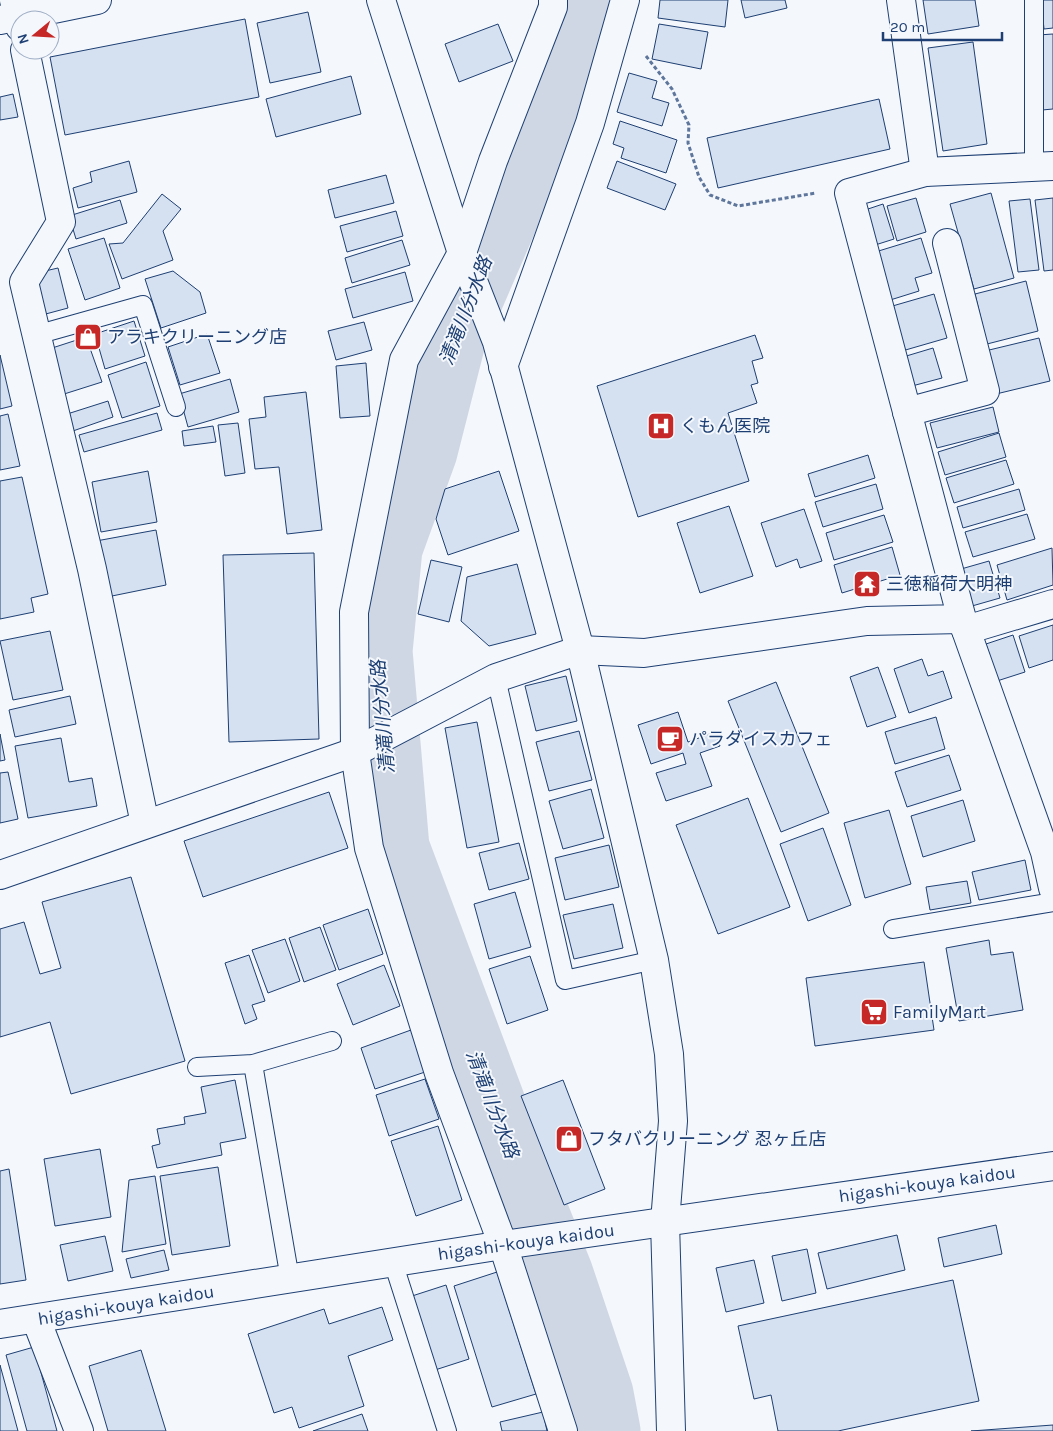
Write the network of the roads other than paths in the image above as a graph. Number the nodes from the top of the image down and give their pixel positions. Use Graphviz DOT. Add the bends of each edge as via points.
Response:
graph roads {
  1 [pos="97,0"];
  2 [pos="382,0"];
  3 [pos="553,0"];
  4 [pos="625,0"];
  5 [pos="901,0"];
  6 [pos="1034,0"];
  7 [pos="44,10"];
  8 [pos="27,60"];
  9 [pos="1043,166"];
  10 [pos="925,172"];
  11 [pos="947,243"];
  12 [pos="462,253"];
  13 [pos="36,335"];
  14 [pos="500,355"];
  15 [pos="176,407"];
  16 [pos="908,412"];
  17 [pos="1053,604"];
  18 [pos="964,624"];
  19 [pos="580,650"];
  20 [pos="496,678"];
  21 [pos="355,752"];
  22 [pos="145,824"];
  23 [pos="0,875"];
  24 [pos="1053,888"];
  25 [pos="1053,902"];
  26 [pos="893,929"];
  27 [pos="654,960"];
  28 [pos="332,1041"];
  29 [pos="253,1064"];
  30 [pos="197,1067"];
  31 [pos="1053,1166"];
  32 [pos="665,1222"];
  33 [pos="503,1245"];
  34 [pos="393,1262"];
  35 [pos="290,1279"];
  36 [pos="36,1319"];
  37 [pos="0,1324"];
  38 [pos="79,1431"];
  39 [pos="447,1431"];
  40 [pos="564,1431"];
  41 [pos="671,1431"];
  1 -- 7 [label="street"];
  2 -- 12 [label="street"];
  3 -- 12 [label="street"];
  4 -- 14 [label="street" via="590,124"];
  5 -- 10 [label="street"];
  6 -- 9 [label="lane"];
  8 -- 13 [label="street" via="61,222 24,282"];
  9 -- 10 [label="street"];
  10 -- 16 [label="street" via="849,193"];
  11 -- 16 [label="street" via="985,391"];
  12 -- 14 [label="street"];
  12 -- 21 [label="street" via="404,360 354,612"];
  13 -- 15 [label="lane" via="143,305"];
  13 -- 22 [label="street" via="92,569"];
  14 -- 19 [label="street"];
  16 -- 18 [label="street"];
  17 -- 18 [label="street"];
  18 -- 19 [label="street" via="867,621 644,653"];
  18 -- 24 [label="street" via="1045,852"];
  19 -- 20 [label="street"];
  19 -- 27 [label="street"];
  20 -- 21 [label="street"];
  20 -- 27 [label="lane" via="565,980"];
  21 -- 22 [label="street"];
  21 -- 33 [label="street" via="369,848 439,1073"];
  22 -- 23 [label="street"];
  25 -- 26 [label="lane"];
  27 -- 32 [label="street" via="669,1054 673,1121"];
  28 -- 29 [label="lane"];
  29 -- 30 [label="lane"];
  29 -- 35 [label="lane"];
  31 -- 32 [label="street, higashi-kouya kaidou"];
  32 -- 33 [label="street, higashi-kouya kaidou"];
  32 -- 41 [label="street"];
  33 -- 34 [label="street, higashi-kouya kaidou"];
  33 -- 40 [label="street"];
  34 -- 35 [label="street, higashi-kouya kaidou"];
  34 -- 39 [label="lane"];
  35 -- 36 [label="street, higashi-kouya kaidou"];
  36 -- 37 [label="street, higashi-kouya kaidou"];
  36 -- 38 [label="street"];
}
